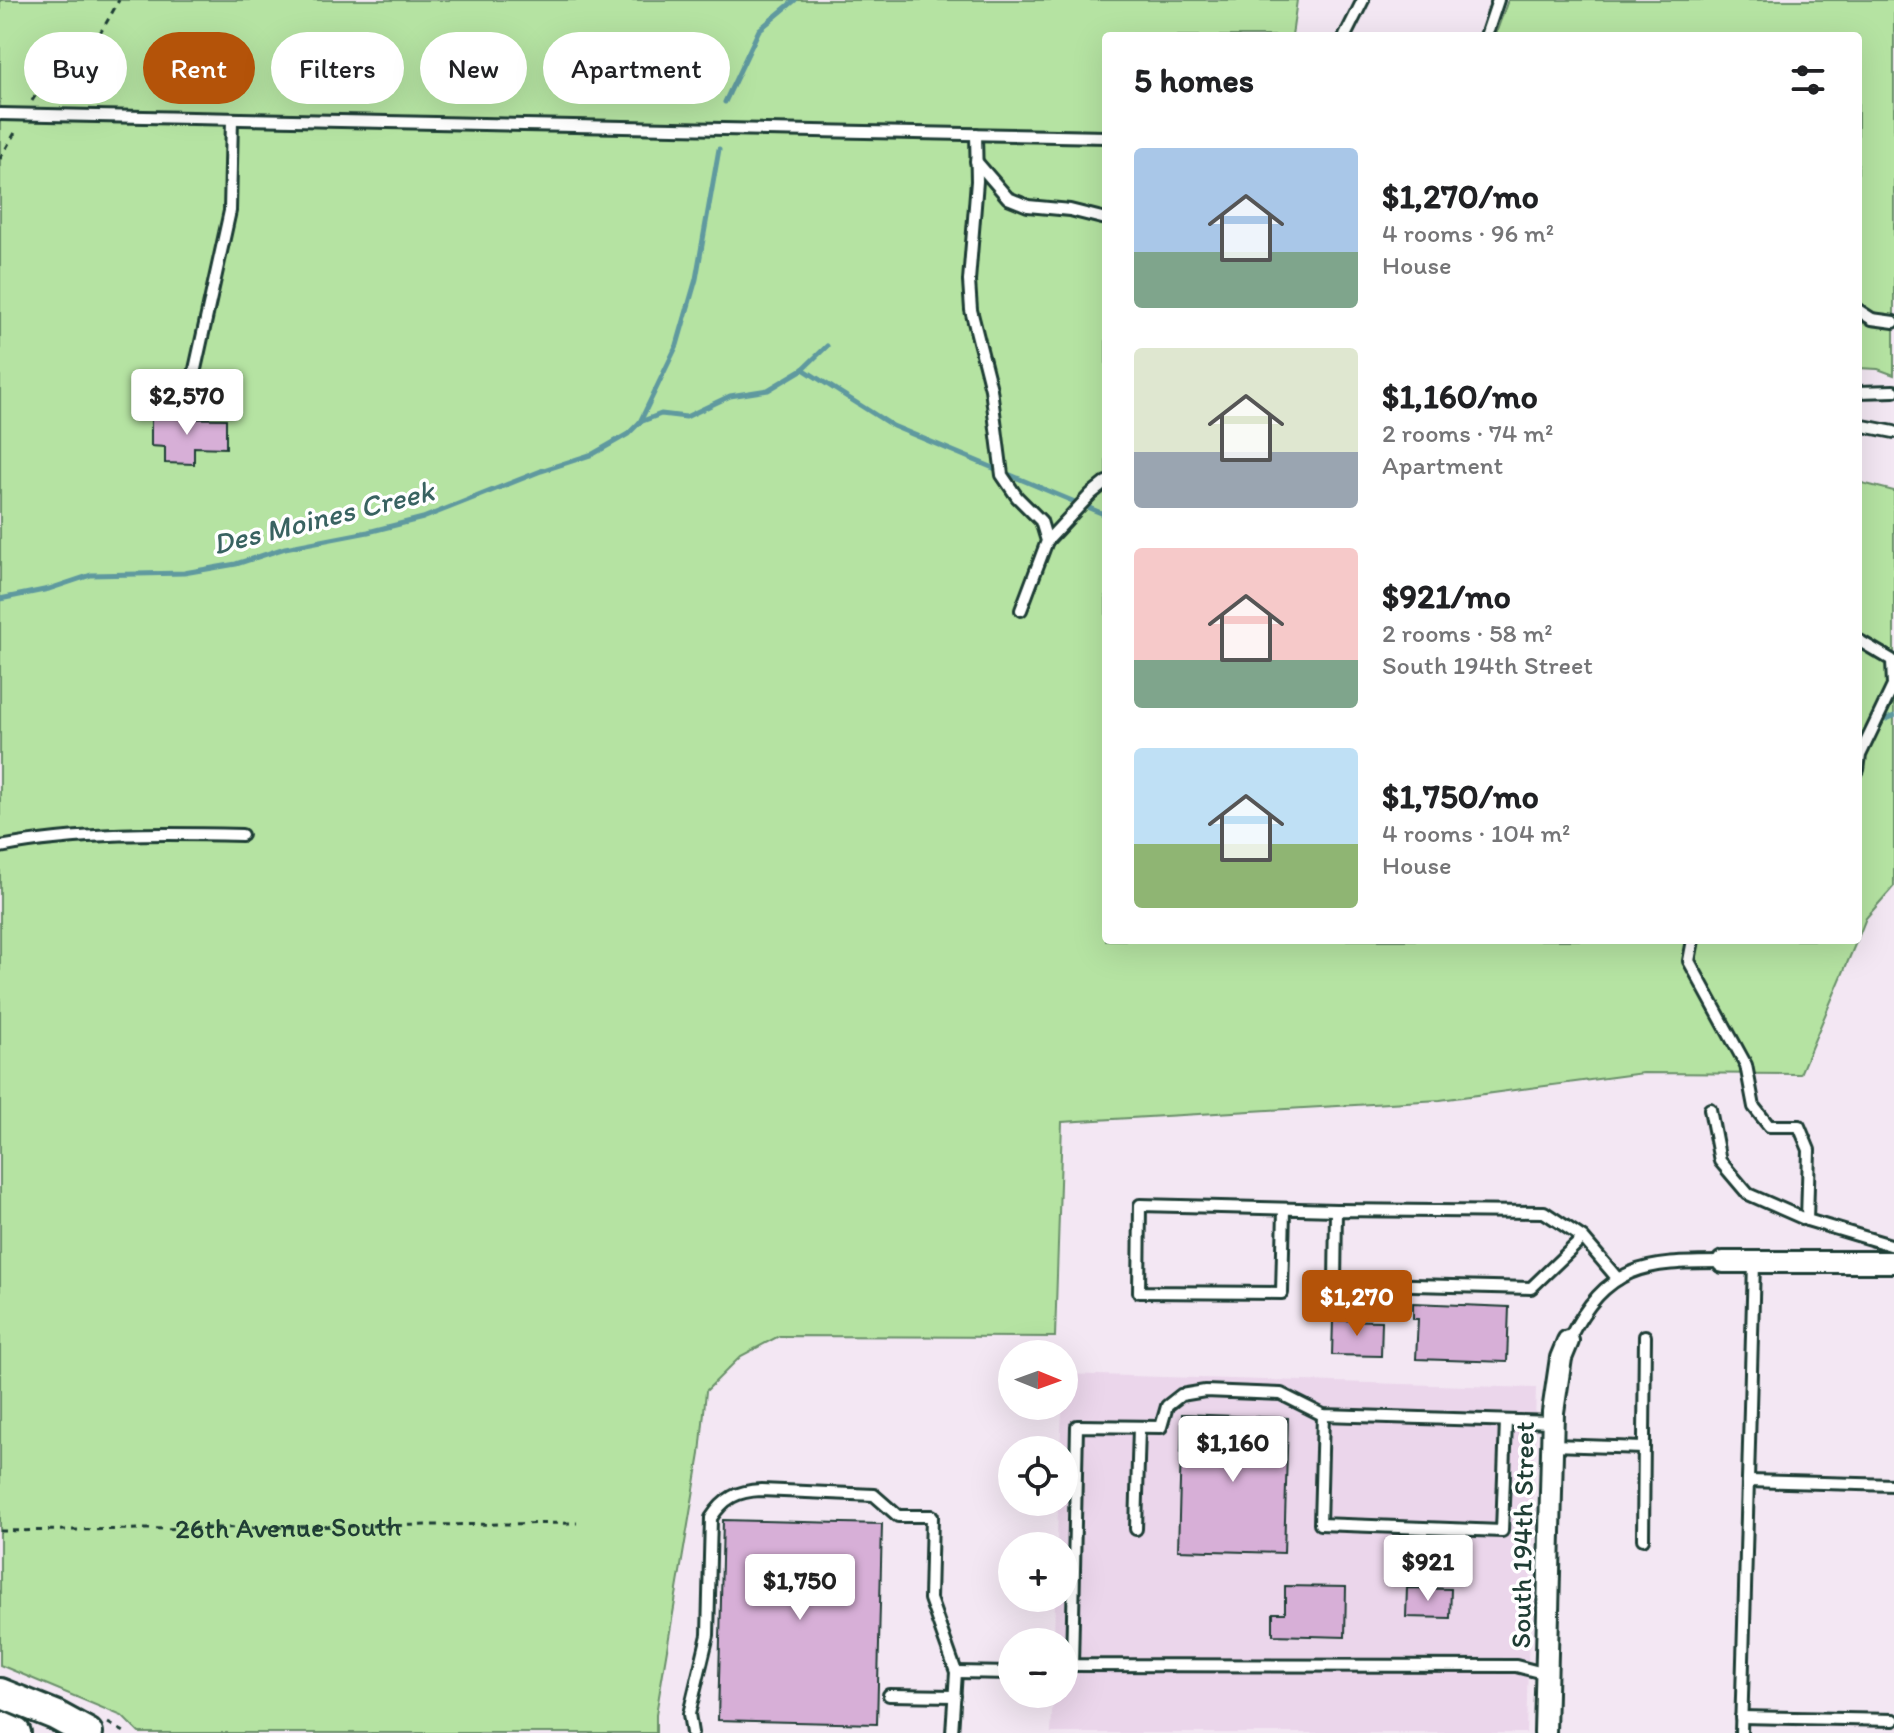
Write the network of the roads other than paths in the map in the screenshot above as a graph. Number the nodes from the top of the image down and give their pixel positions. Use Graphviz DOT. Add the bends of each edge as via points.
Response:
graph roads {
  1 [pos="1363,0"];
  2 [pos="1498,0"];
  3 [pos="1347,32"];
  4 [pos="1487,32"];
  5 [pos="0,114"];
  6 [pos="232,119"];
  7 [pos="976,134"];
  8 [pos="1102,137"];
  9 [pos="976,161"];
  10 [pos="1102,218"];
  11 [pos="1862,313"];
  12 [pos="1894,322"];
  13 [pos="1894,391"];
  14 [pos="190,392"];
  15 [pos="1862,392"];
  16 [pos="1862,426"];
  17 [pos="1894,432"];
  18 [pos="1102,485"];
  19 [pos="1047,541"];
  20 [pos="1021,610"];
  21 [pos="1862,642"];
  22 [pos="1862,751"];
  23 [pos="242,835"];
  24 [pos="0,847"];
  25 [pos="1692,944"];
  26 [pos="1710,1109"];
  27 [pos="1284,1209"];
  28 [pos="1336,1210"];
  29 [pos="1807,1220"];
  30 [pos="1583,1238"];
  31 [pos="1894,1246"];
  32 [pos="1723,1262"];
  33 [pos="1894,1262"];
  34 [pos="1754,1263"];
  35 [pos="1618,1279"];
  36 [pos="1645,1336"];
  37 [pos="1568,1341"];
  38 [pos="1323,1415"];
  39 [pos="1506,1421"];
  40 [pos="1552,1422"];
  41 [pos="1139,1427"];
  42 [pos="1552,1445"];
  43 [pos="1644,1448"];
  44 [pos="1748,1481"];
  45 [pos="1894,1485"];
  46 [pos="1136,1529"];
  47 [pos="1643,1539"];
  48 [pos="1069,1628"];
  49 [pos="1078,1665"];
  50 [pos="956,1672"];
  51 [pos="998,1673"];
  52 [pos="1547,1674"];
  53 [pos="0,1693"];
  54 [pos="889,1695"];
  55 [pos="955,1696"];
  56 [pos="1741,1717"];
  57 [pos="1894,1720"];
  58 [pos="0,1726"];
  59 [pos="16,1733"];
  60 [pos="88,1733"];
  61 [pos="692,1733"];
  62 [pos="952,1733"];
  63 [pos="1545,1733"];
  64 [pos="1741,1733"];
  1 -- 3 [label="lane"];
  2 -- 4 [label="lane"];
  5 -- 6 [label="lane"];
  6 -- 7 [label="lane"];
  6 -- 14 [label="lane" via="230,211"];
  7 -- 8 [label="lane"];
  7 -- 9 [label="lane"];
  9 -- 10 [label="lane" via="1008,198"];
  9 -- 19 [label="lane" via="971,310 991,389 1002,475 1041,521"];
  11 -- 12 [label="lane"];
  13 -- 15 [label="lane"];
  16 -- 17 [label="lane"];
  18 -- 19 [label="lane"];
  19 -- 20 [label="lane"];
  21 -- 22 [label="lane" via="1892,660 1893,686"];
  23 -- 24 [label="lane" via="160,833"];
  25 -- 29 [label="lane" via="1689,961 1746,1065 1754,1107 1769,1126 1799,1126 1809,1150"];
  26 -- 29 [label="lane" via="1720,1161 1748,1194"];
  27 -- 27 [label="lane" via="1140,1205 1139,1292 1282,1293"];
  27 -- 28 [label="lane"];
  28 -- 30 [label="lane" via="1544,1212"];
  28 -- 30 [label="lane" via="1335,1283 1531,1288"];
  29 -- 31 [label="lane"];
  30 -- 35 [label="lane"];
  32 -- 34 [label="street"];
  32 -- 35 [label="lane" via="1649,1265"];
  33 -- 34 [label="street"];
  34 -- 44 [label="lane"];
  35 -- 37 [label="lane" via="1591,1303"];
  36 -- 43 [label="lane"];
  37 -- 40 [label="street, South 194th Street"];
  38 -- 39 [label="lane"];
  38 -- 39 [label="lane" via="1320,1524 1502,1531"];
  38 -- 41 [label="lane" via="1281,1394 1205,1391 1181,1395 1167,1406 1161,1427"];
  39 -- 40 [label="lane"];
  40 -- 42 [label="street, South 194th Street"];
  41 -- 46 [label="lane"];
  41 -- 48 [label="lane" via="1077,1426"];
  42 -- 43 [label="lane"];
  42 -- 52 [label="street, South 194th Street"];
  43 -- 47 [label="lane"];
  44 -- 45 [label="lane"];
  44 -- 56 [label="lane"];
  49 -- 52 [label="lane" via="1516,1666"];
  50 -- 51 [label="lane"];
  50 -- 55 [label="lane"];
  50 -- 61 [label="lane" via="930,1599 932,1516 898,1516 874,1495 745,1490 719,1505 711,1518 708,1635 689,1714"];
  52 -- 63 [label="street, South 194th Street"];
  53 -- 60 [label="main road"];
  54 -- 55 [label="lane"];
  55 -- 62 [label="lane"];
  56 -- 57 [label="lane"];
  56 -- 64 [label="lane"];
  58 -- 59 [label="main road"];
}
